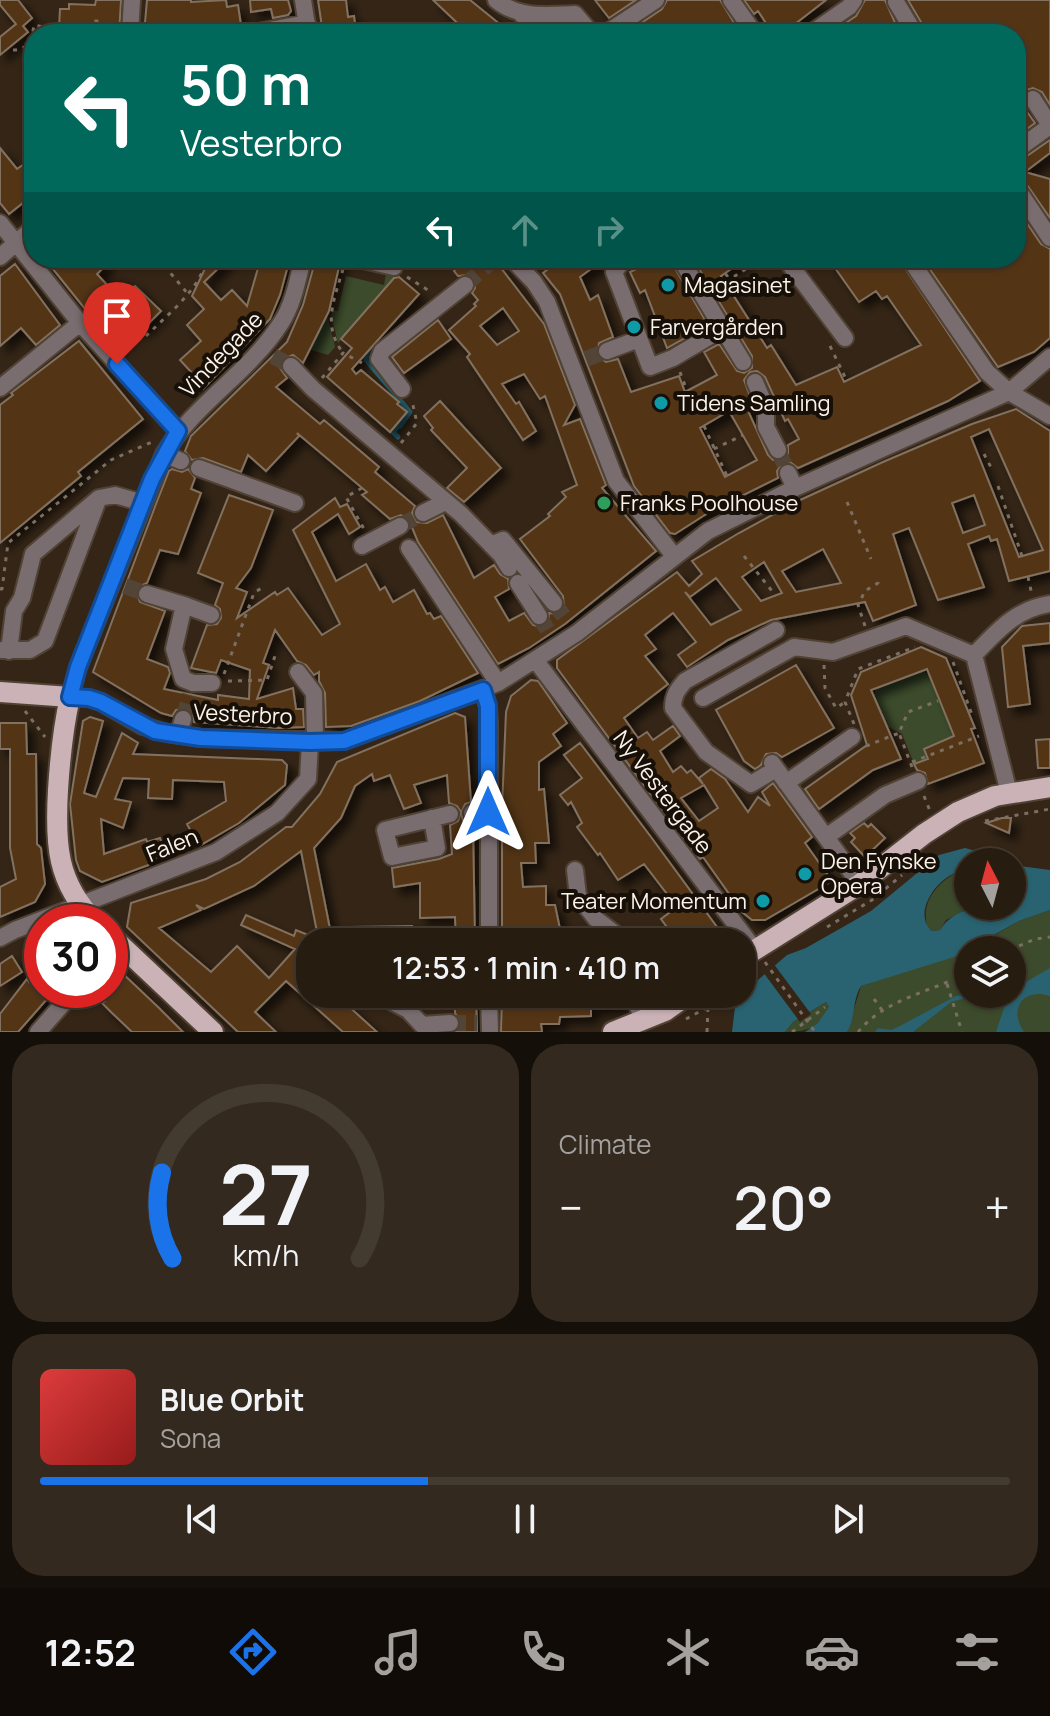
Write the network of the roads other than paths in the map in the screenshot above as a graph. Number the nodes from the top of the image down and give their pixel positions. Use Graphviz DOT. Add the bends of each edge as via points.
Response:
graph roads {
  1 [pos="132,0"];
  2 [pos="303,0"];
  3 [pos="496,0"];
  4 [pos="656,0"];
  5 [pos="731,0"];
  6 [pos="854,0"];
  7 [pos="896,2"];
  8 [pos="521,14"];
  9 [pos="131,24"];
  10 [pos="307,24"];
  11 [pos="532,24"];
  12 [pos="584,24"];
  13 [pos="620,24"];
  14 [pos="748,24"];
  15 [pos="824,24"];
  16 [pos="909,24"];
  17 [pos="1033,99"];
  18 [pos="1050,126"];
  19 [pos="1026,143"];
  20 [pos="1026,204"];
  21 [pos="0,223"];
  22 [pos="24,237"];
  23 [pos="1050,238"];
  24 [pos="17,244"];
  25 [pos="24,253"];
  26 [pos="0,257"];
  27 [pos="36,268"];
  28 [pos="301,268"];
  29 [pos="389,268"];
  30 [pos="513,268"];
  31 [pos="617,268"];
  32 [pos="686,268"];
  33 [pos="791,268"];
  34 [pos="916,268"];
  35 [pos="399,271"];
  36 [pos="465,285"];
  37 [pos="80,323"];
  38 [pos="722,329"];
  39 [pos="639,339"];
  40 [pos="838,342"];
  41 [pos="607,351"];
  42 [pos="1050,357"];
  43 [pos="743,362"];
  44 [pos="291,366"];
  45 [pos="755,382"];
  46 [pos="0,388"];
  47 [pos="1009,392"];
  48 [pos="405,393"];
  49 [pos="1050,416"];
  50 [pos="178,431"];
  51 [pos="778,450"];
  52 [pos="164,454"];
  53 [pos="181,461"];
  54 [pos="199,468"];
  55 [pos="99,498"];
  56 [pos="445,502"];
  57 [pos="143,503"];
  58 [pos="295,503"];
  59 [pos="423,513"];
  60 [pos="395,529"];
  61 [pos="491,545"];
  62 [pos="362,546"];
  63 [pos="409,548"];
  64 [pos="674,556"];
  65 [pos="147,594"];
  66 [pos="554,603"];
  67 [pos="1050,604"];
  68 [pos="184,605"];
  69 [pos="7,610"];
  70 [pos="537,612"];
  71 [pos="211,615"];
  72 [pos="776,630"];
  73 [pos="5,651"];
  74 [pos="974,655"];
  75 [pos="536,661"];
  76 [pos="298,672"];
  77 [pos="217,682"];
  78 [pos="490,686"];
  79 [pos="5,692"];
  80 [pos="70,697"];
  81 [pos="703,698"];
  82 [pos="856,736"];
  83 [pos="312,742"];
  84 [pos="778,772"];
  85 [pos="918,781"];
  86 [pos="1040,789"];
  87 [pos="1009,793"];
  88 [pos="450,814"];
  89 [pos="432,818"];
  90 [pos="826,837"];
  91 [pos="575,870"];
  92 [pos="860,884"];
  93 [pos="78,904"];
  94 [pos="84,904"];
  95 [pos="24,927"];
  96 [pos="488,928"];
  97 [pos="608,928"];
  98 [pos="733,928"];
  99 [pos="0,938"];
  100 [pos="128,952"];
  101 [pos="756,957"];
  102 [pos="59,1008"];
  103 [pos="404,1008"];
  104 [pos="638,1008"];
  105 [pos="669,1008"];
  106 [pos="643,1020"];
  107 [pos="450,1023"];
  108 [pos="38,1032"];
  109 [pos="213,1032"];
  110 [pos="613,1032"];
  1 -- 9 [label="street"];
  2 -- 10 [label="street"];
  3 -- 8 [label="street"];
  4 -- 13 [label="street"];
  5 -- 14 [label="street"];
  6 -- 15 [label="street"];
  7 -- 16 [label="street"];
  8 -- 11 [label="street"];
  8 -- 12 [label="street" via="575,14"];
  17 -- 18 [label="street"];
  18 -- 19 [label="street"];
  20 -- 23 [label="street"];
  21 -- 24 [label="street"];
  22 -- 24 [label="street"];
  24 -- 25 [label="street"];
  24 -- 26 [label="street"];
  27 -- 37 [label="street"];
  28 -- 50 [label="street, Vindegade" via="268,352"];
  29 -- 35 [label="street"];
  30 -- 64 [label="street" via="547,302 580,362 616,481"];
  31 -- 39 [label="street" via="614,272"];
  32 -- 38 [label="street"];
  33 -- 40 [label="street"];
  34 -- 47 [label="street" via="987,372"];
  36 -- 48 [label="street" via="382,351 379,359"];
  37 -- 46 [label="street"];
  37 -- 50 [label="street"];
  38 -- 39 [label="street" via="650,367"];
  38 -- 43 [label="street"];
  39 -- 41 [label="street"];
  42 -- 47 [label="street, Vesterbro"];
  44 -- 56 [label="street" via="313,389 395,449"];
  45 -- 51 [label="street"];
  47 -- 49 [label="street"];
  47 -- 64 [label="street, Vesterbro" via="792,480"];
  50 -- 52 [label="street, Vindegade"];
  52 -- 53 [label="street"];
  52 -- 57 [label="street, Vindegade"];
  54 -- 58 [label="street"];
  55 -- 57 [label="street" via="115,495"];
  55 -- 69 [label="street" via="33,554 22,598"];
  55 -- 73 [label="street" via="45,641 30,650"];
  56 -- 59 [label="street"];
  56 -- 61 [label="street"];
  57 -- 80 [label="street, Vindegade" via="118,584 78,667"];
  60 -- 62 [label="street"];
  61 -- 66 [label="street" via="503,540"];
  61 -- 70 [label="street"];
  63 -- 78 [label="street"];
  64 -- 75 [label="street, Vesterbro" via="554,640"];
  65 -- 68 [label="street"];
  67 -- 74 [label="street" via="1006,621"];
  68 -- 71 [label="street"];
  68 -- 77 [label="street" via="174,649 183,679 191,689"];
  69 -- 73 [label="street"];
  72 -- 84 [label="street" via="685,681 675,691 673,708 706,752 751,784"];
  74 -- 81 [label="street" via="906,626 828,652 794,647"];
  74 -- 87 [label="street"];
  75 -- 78 [label="street, Vesterbro"];
  75 -- 98 [label="street, Ny Vestergade"];
  76 -- 83 [label="street, Falen" via="314,693"];
  78 -- 83 [label="street, Vesterbro" via="344,741"];
  78 -- 96 [label="street" via="480,813"];
  79 -- 80 [label="main road, Vesterbro"];
  80 -- 83 [label="street, Vesterbro" via="89,698 143,726"];
  80 -- 93 [label="main road" via="60,758 57,848"];
  82 -- 84 [label="street"];
  83 -- 94 [label="street, Falen" via="308,779 277,813 216,852"];
  84 -- 90 [label="street"];
  85 -- 90 [label="street" via="885,795"];
  86 -- 87 [label="main road"];
  87 -- 92 [label="main road" via="936,826"];
  88 -- 89 [label="street"];
  90 -- 92 [label="street"];
  91 -- 97 [label="street" via="578,896"];
  92 -- 101 [label="main road"];
  95 -- 99 [label="street, Falen"];
  100 -- 109 [label="main road"];
  102 -- 108 [label="street"];
  103 -- 107 [label="street" via="422,1025"];
  104 -- 106 [label="street"];
  105 -- 106 [label="main road"];
  106 -- 110 [label="main road"];
}
